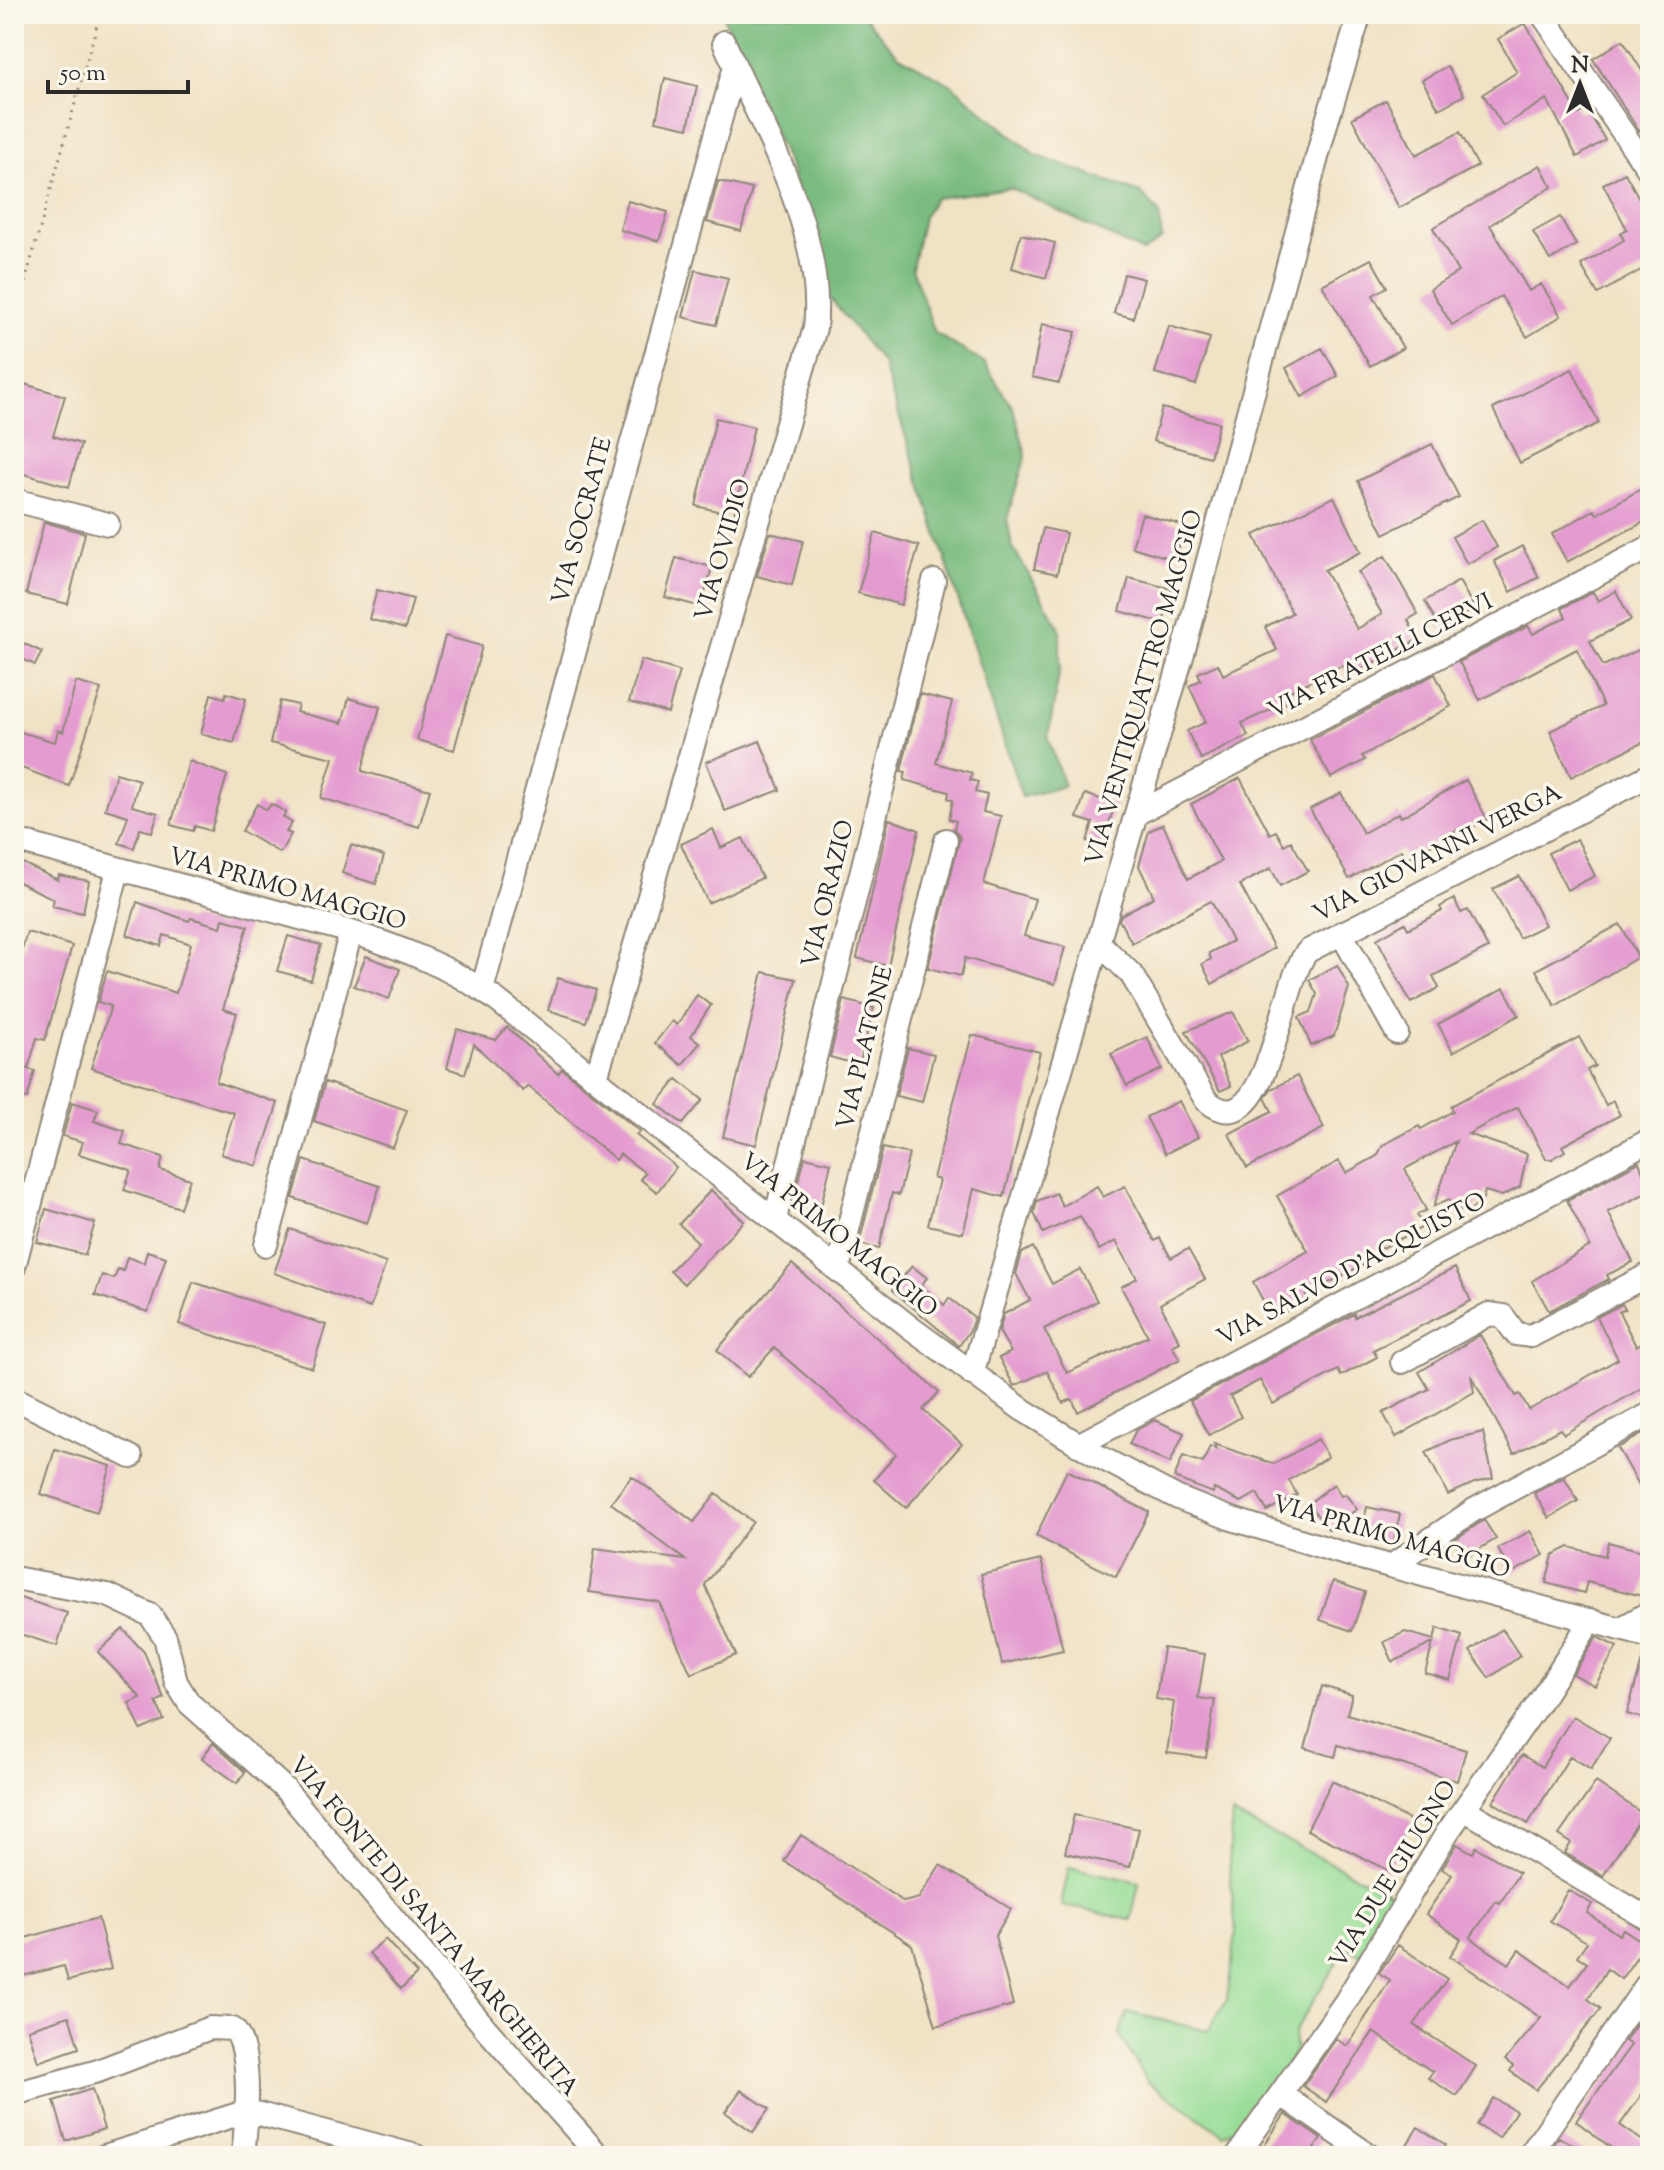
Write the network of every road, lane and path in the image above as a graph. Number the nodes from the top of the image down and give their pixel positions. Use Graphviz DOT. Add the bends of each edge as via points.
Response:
graph roads {
  1 [pos="100,14"];
  2 [pos="1360,14"];
  3 [pos="1542,14"];
  4 [pos="724,42"];
  5 [pos="735,66"];
  6 [pos="1647,161"];
  7 [pos="14,321"];
  8 [pos="14,500"];
  9 [pos="108,524"];
  10 [pos="1650,547"];
  11 [pos="934,581"];
  12 [pos="1650,775"];
  13 [pos="1136,814"];
  14 [pos="14,840"];
  15 [pos="946,840"];
  16 [pos="118,870"];
  17 [pos="351,932"];
  18 [pos="1341,933"];
  19 [pos="1100,944"];
  20 [pos="482,990"];
  21 [pos="1397,1033"];
  22 [pos="596,1078"];
  23 [pos="1650,1140"];
  24 [pos="775,1219"];
  25 [pos="266,1245"];
  26 [pos="14,1267"];
  27 [pos="838,1269"];
  28 [pos="1650,1274"];
  29 [pos="1402,1362"];
  30 [pos="972,1374"];
  31 [pos="14,1398"];
  32 [pos="1650,1414"];
  33 [pos="1078,1445"];
  34 [pos="131,1457"];
  35 [pos="1391,1566"];
  36 [pos="14,1578"];
  37 [pos="1650,1612"];
  38 [pos="1591,1620"];
  39 [pos="1620,1629"];
  40 [pos="1650,1637"];
  41 [pos="1464,1809"];
  42 [pos="1650,1920"];
  43 [pos="1650,1980"];
  44 [pos="14,2094"];
  45 [pos="1282,2095"];
  46 [pos="248,2111"];
  47 [pos="344,2146"];
  48 [pos="105,2156"];
  49 [pos="243,2156"];
  50 [pos="416,2156"];
  51 [pos="599,2156"];
  52 [pos="1237,2156"];
  53 [pos="1370,2156"];
  54 [pos="1529,2156"];
  1 -- 7 [label="path"];
  2 -- 13 [label="street, VIA VENTIQUATTRO MAGGIO"];
  3 -- 6 [label="street"];
  4 -- 5 [label="street, VIA OVIDIO"];
  5 -- 20 [label="street, VIA SOCRATE"];
  5 -- 22 [label="street, VIA OVIDIO" via="796,206 815,288 815,328"];
  8 -- 9 [label="street"];
  10 -- 13 [label="street, VIA FRATELLI CERVI"];
  11 -- 24 [label="street, VIA ORAZIO"];
  12 -- 18 [label="street, VIA GIOVANNI VERGA"];
  13 -- 19 [label="street, VIA VENTIQUATTRO MAGGIO"];
  14 -- 16 [label="street, VIA PRIMO MAGGIO"];
  15 -- 27 [label="street, VIA PLATONE"];
  16 -- 17 [label="street, VIA PRIMO MAGGIO"];
  16 -- 26 [label="street"];
  17 -- 20 [label="street, VIA PRIMO MAGGIO" via="415,954"];
  17 -- 25 [label="street"];
  18 -- 19 [label="street, VIA GIOVANNI VERGA" via="1308,951 1297,964 1257,1088 1245,1104 1225,1110 1203,1095 1131,974"];
  18 -- 21 [label="street"];
  19 -- 30 [label="street, VIA VENTIQUATTRO MAGGIO"];
  20 -- 22 [label="street, VIA PRIMO MAGGIO"];
  22 -- 24 [label="street, VIA PRIMO MAGGIO"];
  23 -- 33 [label="street, VIA SALVO D'ACQUISTO"];
  24 -- 27 [label="street, VIA PRIMO MAGGIO"];
  27 -- 30 [label="street, VIA PRIMO MAGGIO"];
  28 -- 29 [label="street" via="1531,1336 1516,1334 1503,1316 1489,1314"];
  30 -- 33 [label="street, VIA PRIMO MAGGIO"];
  31 -- 34 [label="street"];
  32 -- 35 [label="street" via="1474,1510"];
  33 -- 35 [label="street, VIA PRIMO MAGGIO" via="1196,1505"];
  35 -- 38 [label="street, VIA PRIMO MAGGIO"];
  36 -- 51 [label="street, VIA FONTE DI SANTA MARGHERITA" via="108,1595 150,1615 165,1637 176,1682 189,1703 285,1789"];
  37 -- 39 [label="street"];
  38 -- 39 [label="street, VIA PRIMO MAGGIO"];
  38 -- 41 [label="street, VIA DUE GIUGNO"];
  39 -- 40 [label="street, VIA PRIMO MAGGIO"];
  41 -- 42 [label="street"];
  41 -- 45 [label="street, VIA DUE GIUGNO"];
  43 -- 54 [label="street"];
  44 -- 46 [label="street" via="225,2027 241,2040"];
  45 -- 52 [label="street, VIA DUE GIUGNO"];
  45 -- 53 [label="street"];
  46 -- 47 [label="street"];
  46 -- 48 [label="street"];
  46 -- 49 [label="street"];
  47 -- 50 [label="street"];
}
